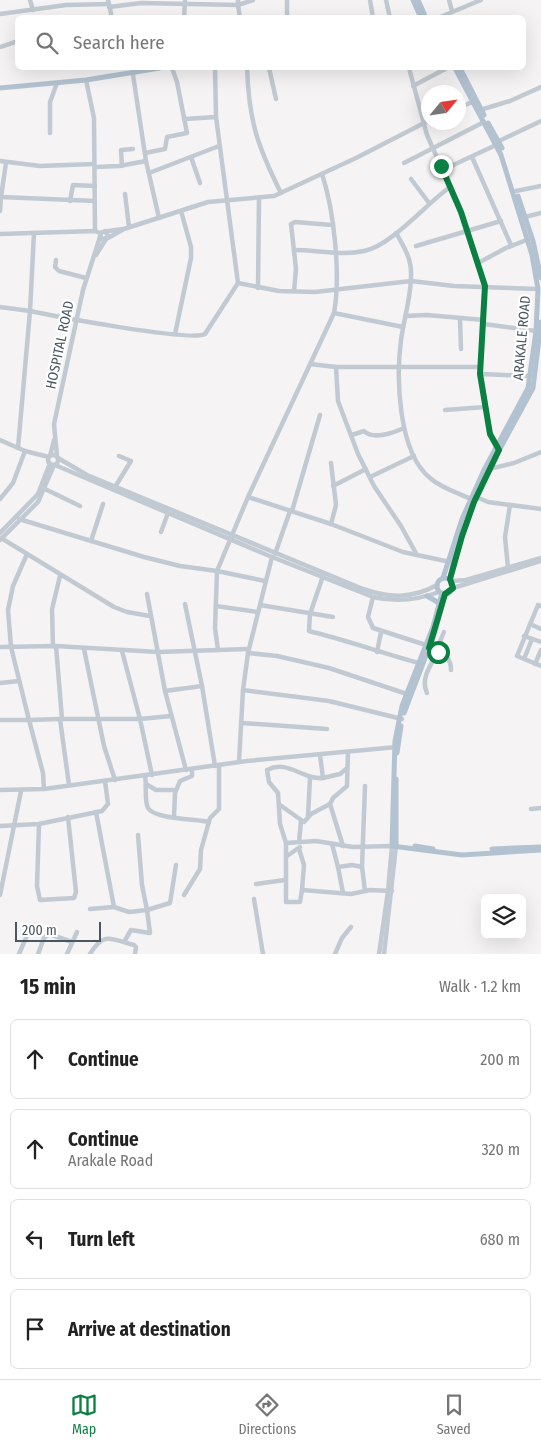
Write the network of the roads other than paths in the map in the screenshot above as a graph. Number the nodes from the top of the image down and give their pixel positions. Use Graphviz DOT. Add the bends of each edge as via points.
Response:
graph roads {
  1 [pos="30,0"];
  2 [pos="57,0"];
  3 [pos="253,0"];
  4 [pos="286,0"];
  5 [pos="370,0"];
  6 [pos="386,0"];
  7 [pos="414,0"];
  8 [pos="418,0"];
  9 [pos="449,0"];
  10 [pos="481,0"];
  11 [pos="141,1"];
  12 [pos="185,1"];
  13 [pos="238,2"];
  14 [pos="109,4"];
  15 [pos="58,6"];
  16 [pos="33,10"];
  17 [pos="452,11"];
  18 [pos="0,14"];
  19 [pos="184,15"];
  20 [pos="240,15"];
  21 [pos="286,15"];
  22 [pos="372,15"];
  23 [pos="389,15"];
  24 [pos="421,15"];
  25 [pos="425,15"];
  26 [pos="444,15"];
  27 [pos="15,43"];
  28 [pos="0,47"];
  29 [pos="133,70"];
  30 [pos="173,70"];
  31 [pos="216,70"];
  32 [pos="247,70"];
  33 [pos="269,70"];
  34 [pos="409,70"];
  35 [pos="443,70"];
  36 [pos="456,70"];
  37 [pos="461,70"];
  38 [pos="86,80"];
  39 [pos="57,83"];
  40 [pos="413,86"];
  41 [pos="541,87"];
  42 [pos="0,88"];
  43 [pos="276,98"];
  44 [pos="472,102"];
  45 [pos="466,105"];
  46 [pos="421,108"];
  47 [pos="480,110"];
  48 [pos="216,117"];
  49 [pos="184,119"];
  50 [pos="541,121"];
  51 [pos="484,122"];
  52 [pos="421,124"];
  53 [pos="428,130"];
  54 [pos="50,133"];
  55 [pos="498,143"];
  56 [pos="219,146"];
  57 [pos="134,149"];
  58 [pos="432,149"];
  59 [pos="145,153"];
  60 [pos="192,157"];
  61 [pos="472,157"];
  62 [pos="0,161"];
  63 [pos="146,161"];
  64 [pos="6,163"];
  65 [pos="404,163"];
  66 [pos="94,166"];
  67 [pos="122,166"];
  68 [pos="441,166"];
  69 [pos="449,167"];
  70 [pos="149,173"];
  71 [pos="322,174"];
  72 [pos="444,174"];
  73 [pos="411,179"];
  74 [pos="200,183"];
  75 [pos="95,186"];
  76 [pos="541,186"];
  77 [pos="450,187"];
  78 [pos="516,191"];
  79 [pos="281,193"];
  80 [pos="125,194"];
  81 [pos="1,197"];
  82 [pos="258,198"];
  83 [pos="227,200"];
  84 [pos="70,201"];
  85 [pos="95,201"];
  86 [pos="429,203"];
  87 [pos="0,211"];
  88 [pos="181,211"];
  89 [pos="541,214"];
  90 [pos="525,217"];
  91 [pos="159,218"];
  92 [pos="501,220"];
  93 [pos="332,225"];
  94 [pos="127,228"];
  95 [pos="468,232"];
  96 [pos="34,233"];
  97 [pos="100,233"];
  98 [pos="396,233"];
  99 [pos="0,234"];
  100 [pos="107,238"];
  101 [pos="530,239"];
  102 [pos="511,245"];
  103 [pos="416,246"];
  104 [pos="294,250"];
  105 [pos="334,252"];
  106 [pos="95,256"];
  107 [pos="56,260"];
  108 [pos="478,263"];
  109 [pos="86,278"];
  110 [pos="541,278"];
  111 [pos="411,281"];
  112 [pos="238,283"];
  113 [pos="485,286"];
  114 [pos="258,288"];
  115 [pos="337,290"];
  116 [pos="538,290"];
  117 [pos="294,291"];
  118 [pos="0,307"];
  119 [pos="30,311"];
  120 [pos="334,313"];
  121 [pos="405,316"];
  122 [pos="460,319"];
  123 [pos="76,320"];
  124 [pos="484,322"];
  125 [pos="541,322"];
  126 [pos="403,327"];
  127 [pos="539,331"];
  128 [pos="175,334"];
  129 [pos="461,350"];
  130 [pos="310,364"];
  131 [pos="399,366"];
  132 [pos="336,367"];
  133 [pos="480,367"];
  134 [pos="480,374"];
  135 [pos="530,376"];
  136 [pos="485,407"];
  137 [pos="445,410"];
  138 [pos="320,416"];
  139 [pos="404,428"];
  140 [pos="352,435"];
  141 [pos="0,440"];
  142 [pos="54,440"];
  143 [pos="18,448"];
  144 [pos="498,448"];
  145 [pos="25,451"];
  146 [pos="541,452"];
  147 [pos="119,456"];
  148 [pos="414,456"];
  149 [pos="58,457"];
  150 [pos="51,461"];
  151 [pos="331,463"];
  152 [pos="366,469"];
  153 [pos="489,470"];
  154 [pos="370,477"];
  155 [pos="333,486"];
  156 [pos="115,487"];
  157 [pos="43,489"];
  158 [pos="248,497"];
  159 [pos="474,498"];
  160 [pos="0,499"];
  161 [pos="103,504"];
  162 [pos="510,505"];
  163 [pos="80,506"];
  164 [pos="541,509"];
  165 [pos="291,511"];
  166 [pos="168,513"];
  167 [pos="19,519"];
  168 [pos="0,524"];
  169 [pos="330,524"];
  170 [pos="4,528"];
  171 [pos="161,532"];
  172 [pos="0,537"];
  173 [pos="231,537"];
  174 [pos="90,540"];
  175 [pos="27,554"];
  176 [pos="274,555"];
  177 [pos="418,555"];
  178 [pos="541,560"];
  179 [pos="450,562"];
  180 [pos="508,568"];
  181 [pos="217,571"];
  182 [pos="60,576"];
  183 [pos="323,576"];
  184 [pos="443,578"];
  185 [pos="451,580"];
  186 [pos="265,581"];
  187 [pos="436,585"];
  188 [pos="453,588"];
  189 [pos="442,593"];
  190 [pos="147,594"];
  191 [pos="427,596"];
  192 [pos="373,597"];
  193 [pos="439,603"];
  194 [pos="185,604"];
  195 [pos="260,605"];
  196 [pos="216,606"];
  197 [pos="541,606"];
  198 [pos="258,612"];
  199 [pos="310,614"];
  200 [pos="150,616"];
  201 [pos="333,617"];
  202 [pos="530,624"];
  203 [pos="541,629"];
  204 [pos="382,632"];
  205 [pos="444,632"];
  206 [pos="524,636"];
  207 [pos="532,639"];
  208 [pos="541,642"];
  209 [pos="54,646"];
  210 [pos="0,647"];
  211 [pos="11,647"];
  212 [pos="428,647"];
  213 [pos="84,649"];
  214 [pos="218,650"];
  215 [pos="541,650"];
  216 [pos="122,651"];
  217 [pos="195,651"];
  218 [pos="248,651"];
  219 [pos="158,652"];
  220 [pos="377,652"];
  221 [pos="437,652"];
  222 [pos="524,659"];
  223 [pos="419,663"];
  224 [pos="535,664"];
  225 [pos="541,666"];
  226 [pos="451,670"];
  227 [pos="19,681"];
  228 [pos="0,683"];
  229 [pos="202,686"];
  230 [pos="243,690"];
  231 [pos="165,692"];
  232 [pos="427,693"];
  233 [pos="407,694"];
  234 [pos="171,716"];
  235 [pos="401,718"];
  236 [pos="61,719"];
  237 [pos="140,719"];
  238 [pos="0,720"];
  239 [pos="29,720"];
  240 [pos="98,720"];
  241 [pos="242,723"];
  242 [pos="327,729"];
  243 [pos="395,747"];
  244 [pos="348,752"];
  245 [pos="320,755"];
  246 [pos="240,762"];
  247 [pos="217,765"];
  248 [pos="192,769"];
  249 [pos="346,769"];
  250 [pos="186,770"];
  251 [pos="152,775"];
  252 [pos="145,776"];
  253 [pos="310,778"];
  254 [pos="323,778"];
  255 [pos="115,780"];
  256 [pos="106,781"];
  257 [pos="146,784"];
  258 [pos="69,785"];
  259 [pos="365,786"];
  260 [pos="44,788"];
  261 [pos="0,790"];
  262 [pos="176,790"];
  263 [pos="21,791"];
  264 [pos="330,804"];
  265 [pos="280,805"];
  266 [pos="541,808"];
  267 [pos="531,809"];
  268 [pos="96,812"];
  269 [pos="308,816"];
  270 [pos="68,817"];
  271 [pos="174,818"];
  272 [pos="301,821"];
  273 [pos="209,822"];
  274 [pos="39,824"];
  275 [pos="0,826"];
  276 [pos="13,826"];
  277 [pos="138,835"];
  278 [pos="301,841"];
  279 [pos="286,843"];
  280 [pos="332,844"];
  281 [pos="394,844"];
  282 [pos="344,846"];
  283 [pos="299,848"];
  284 [pos="363,848"];
  285 [pos="541,849"];
  286 [pos="287,856"];
  287 [pos="7,857"];
  288 [pos="0,858"];
  289 [pos="176,865"];
  290 [pos="338,866"];
  291 [pos="362,867"];
  292 [pos="285,880"];
  293 [pos="256,884"];
  294 [pos="0,888"];
  295 [pos="302,890"];
  296 [pos="365,891"];
  297 [pos="390,891"];
  298 [pos="344,893"];
  299 [pos="0,894"];
  300 [pos="184,895"];
  301 [pos="254,899"];
  302 [pos="114,907"];
  303 [pos="90,909"];
  304 [pos="147,910"];
  305 [pos="351,927"];
  306 [pos="29,931"];
  307 [pos="77,932"];
  308 [pos="72,942"];
  309 [pos="124,942"];
  310 [pos="19,954"];
  311 [pos="38,954"];
  312 [pos="67,954"];
  313 [pos="90,954"];
  314 [pos="135,954"];
  315 [pos="263,954"];
  316 [pos="335,954"];
  317 [pos="379,954"];
  318 [pos="384,954"];
  1 -- 16 [label="street"];
  2 -- 15 [label="street"];
  3 -- 13 [label="street"];
  4 -- 21 [label="street"];
  5 -- 22 [label="street"];
  6 -- 23 [label="street"];
  7 -- 24 [label="main road"];
  8 -- 25 [label="main road"];
  9 -- 17 [label="street"];
  10 -- 17 [label="street"];
  11 -- 12 [label="street"];
  11 -- 14 [label="street"];
  12 -- 13 [label="street"];
  12 -- 19 [label="street"];
  13 -- 20 [label="street"];
  14 -- 15 [label="street"];
  15 -- 16 [label="street"];
  16 -- 18 [label="street"];
  17 -- 26 [label="street"];
  27 -- 28 [label="street"];
  29 -- 38 [label="main road"];
  29 -- 59 [label="street"];
  30 -- 49 [label="street"];
  31 -- 48 [label="street"];
  32 -- 79 [label="street" via="248,99 255,135"];
  33 -- 43 [label="street"];
  34 -- 40 [label="street"];
  35 -- 40 [label="street"];
  36 -- 44 [label="main road, ARAKALE ROAD"];
  37 -- 47 [label="main road, ARAKALE ROAD"];
  38 -- 39 [label="main road"];
  38 -- 66 [label="street" via="94,118"];
  39 -- 42 [label="main road"];
  39 -- 54 [label="street" via="50,102"];
  40 -- 46 [label="street"];
  41 -- 47 [label="street"];
  44 -- 45 [label="street"];
  44 -- 51 [label="main road, ARAKALE ROAD"];
  47 -- 55 [label="main road, ARAKALE ROAD"];
  48 -- 49 [label="street"];
  48 -- 56 [label="street"];
  49 -- 59 [label="street" via="187,133 167,137 165,149"];
  50 -- 55 [label="street"];
  51 -- 55 [label="main road, ARAKALE ROAD"];
  51 -- 58 [label="street"];
  52 -- 71 [label="street"];
  53 -- 58 [label="street"];
  55 -- 61 [label="street"];
  55 -- 78 [label="main road, ARAKALE ROAD"];
  55 -- 101 [label="main road, ARAKALE ROAD"];
  56 -- 60 [label="street"];
  56 -- 83 [label="street"];
  57 -- 67 [label="street" via="122,150"];
  58 -- 65 [label="street"];
  58 -- 68 [label="street"];
  59 -- 63 [label="street"];
  60 -- 70 [label="street"];
  60 -- 74 [label="street"];
  61 -- 69 [label="street"];
  61 -- 92 [label="street"];
  62 -- 64 [label="street"];
  63 -- 67 [label="street"];
  63 -- 70 [label="street"];
  64 -- 66 [label="street"];
  64 -- 81 [label="street"];
  66 -- 67 [label="street"];
  66 -- 75 [label="street"];
  68 -- 69 [label="street"];
  68 -- 72 [label="street"];
  69 -- 72 [label="street"];
  70 -- 91 [label="street"];
  71 -- 79 [label="street"];
  71 -- 93 [label="street"];
  72 -- 77 [label="street"];
  73 -- 86 [label="street"];
  75 -- 84 [label="street" via="73,185"];
  75 -- 85 [label="street"];
  76 -- 78 [label="street"];
  77 -- 86 [label="street"];
  77 -- 95 [label="street"];
  78 -- 90 [label="main road, ARAKALE ROAD"];
  79 -- 82 [label="street"];
  80 -- 94 [label="street"];
  81 -- 84 [label="street"];
  81 -- 87 [label="street"];
  82 -- 83 [label="street"];
  82 -- 114 [label="street"];
  83 -- 88 [label="street"];
  83 -- 112 [label="street"];
  84 -- 85 [label="street"];
  85 -- 97 [label="street"];
  86 -- 98 [label="street"];
  88 -- 91 [label="street"];
  88 -- 128 [label="street" via="191,258"];
  89 -- 90 [label="street"];
  90 -- 101 [label="main road, ARAKALE ROAD"];
  91 -- 94 [label="street"];
  92 -- 95 [label="street"];
  92 -- 102 [label="street"];
  93 -- 104 [label="street" via="292,223"];
  93 -- 105 [label="street"];
  94 -- 97 [label="street"];
  94 -- 100 [label="street"];
  95 -- 103 [label="street"];
  95 -- 108 [label="street"];
  96 -- 97 [label="street"];
  96 -- 99 [label="street"];
  96 -- 119 [label="street"];
  97 -- 100 [label="street"];
  97 -- 100 [label="street" via="108,233"];
  97 -- 106 [label="street"];
  98 -- 105 [label="street" via="366,251"];
  98 -- 111 [label="street" via="409,260"];
  100 -- 106 [label="street"];
  101 -- 102 [label="street"];
  101 -- 110 [label="main road, ARAKALE ROAD"];
  101 -- 116 [label="main road, ARAKALE ROAD"];
  102 -- 108 [label="street"];
  104 -- 105 [label="street"];
  104 -- 117 [label="street"];
  105 -- 115 [label="street"];
  106 -- 109 [label="street, HOSPITAL ROAD"];
  107 -- 109 [label="street" via="55,267 59,271"];
  108 -- 113 [label="street"];
  109 -- 123 [label="street, HOSPITAL ROAD"];
  111 -- 113 [label="street"];
  111 -- 115 [label="street"];
  111 -- 121 [label="street"];
  112 -- 114 [label="street"];
  112 -- 128 [label="street" via="205,334 194,337"];
  113 -- 116 [label="street"];
  113 -- 124 [label="street"];
  114 -- 117 [label="street"];
  115 -- 117 [label="street"];
  115 -- 120 [label="street"];
  116 -- 127 [label="main road, ARAKALE ROAD"];
  118 -- 119 [label="street"];
  119 -- 123 [label="street"];
  119 -- 143 [label="street"];
  120 -- 126 [label="street"];
  120 -- 130 [label="street"];
  121 -- 122 [label="street"];
  121 -- 126 [label="street"];
  122 -- 124 [label="street"];
  122 -- 129 [label="street"];
  123 -- 128 [label="street"];
  123 -- 142 [label="street, HOSPITAL ROAD" via="54,424"];
  124 -- 127 [label="street"];
  124 -- 133 [label="street"];
  125 -- 127 [label="main road, ARAKALE ROAD"];
  126 -- 131 [label="street"];
  127 -- 135 [label="main road, ARAKALE ROAD"];
  127 -- 144 [label="main road, ARAKALE ROAD" via="533,388"];
  130 -- 132 [label="street"];
  130 -- 158 [label="street"];
  131 -- 132 [label="street"];
  131 -- 133 [label="street"];
  131 -- 139 [label="street"];
  132 -- 140 [label="street" via="338,401"];
  133 -- 134 [label="street"];
  134 -- 135 [label="street"];
  134 -- 136 [label="street"];
  135 -- 144 [label="main road, ARAKALE ROAD" via="526,394"];
  136 -- 137 [label="street"];
  136 -- 144 [label="street" via="490,434"];
  138 -- 165 [label="street"];
  139 -- 140 [label="street" via="373,436 364,431"];
  139 -- 148 [label="street"];
  140 -- 152 [label="street"];
  141 -- 143 [label="street"];
  142 -- 149 [label="street"];
  142 -- 150 [label="street"];
  143 -- 145 [label="street"];
  144 -- 153 [label="main road, ARAKALE ROAD"];
  144 -- 159 [label="main road, ARAKALE ROAD"];
  145 -- 150 [label="street"];
  145 -- 160 [label="street" via="13,483"];
  146 -- 153 [label="street"];
  147 -- 156 [label="street" via="131,461"];
  148 -- 154 [label="street"];
  148 -- 159 [label="street" via="431,479"];
  149 -- 150 [label="street"];
  149 -- 150 [label="street"];
  149 -- 156 [label="street" via="79,472"];
  150 -- 157 [label="street"];
  150 -- 166 [label="street"];
  151 -- 155 [label="street"];
  152 -- 154 [label="street"];
  152 -- 155 [label="street"];
  153 -- 159 [label="main road, ARAKALE ROAD"];
  154 -- 177 [label="street"];
  155 -- 169 [label="street" via="336,505"];
  156 -- 173 [label="street"];
  157 -- 163 [label="street"];
  157 -- 167 [label="street" via="38,502"];
  157 -- 170 [label="street"];
  158 -- 165 [label="street"];
  158 -- 173 [label="street"];
  159 -- 162 [label="street"];
  159 -- 179 [label="main road, ARAKALE ROAD"];
  159 -- 185 [label="main road, ARAKALE ROAD"];
  161 -- 174 [label="street"];
  162 -- 164 [label="street"];
  162 -- 180 [label="street" via="504,538"];
  165 -- 169 [label="street"];
  165 -- 176 [label="street"];
  166 -- 171 [label="street"];
  166 -- 173 [label="street"];
  167 -- 172 [label="street"];
  167 -- 174 [label="street"];
  168 -- 170 [label="street"];
  169 -- 177 [label="street"];
  170 -- 172 [label="street"];
  172 -- 175 [label="street"];
  173 -- 176 [label="street"];
  173 -- 181 [label="street"];
  174 -- 181 [label="street" via="167,563"];
  175 -- 182 [label="street"];
  175 -- 211 [label="street" via="9,601"];
  176 -- 183 [label="street"];
  176 -- 186 [label="street"];
  176 -- 187 [label="street" via="388,596 412,596"];
  177 -- 179 [label="street"];
  178 -- 180 [label="street"];
  178 -- 188 [label="street"];
  179 -- 184 [label="main road, ARAKALE ROAD"];
  180 -- 185 [label="street" via="466,580"];
  181 -- 186 [label="street"];
  181 -- 196 [label="street"];
  182 -- 200 [label="street" via="114,607"];
  182 -- 209 [label="street" via="52,609"];
  183 -- 192 [label="street"];
  183 -- 199 [label="street"];
  184 -- 185 [label="main road"];
  184 -- 187 [label="main road"];
  185 -- 188 [label="main road"];
  186 -- 195 [label="street"];
  187 -- 189 [label="main road"];
  188 -- 189 [label="main road"];
  189 -- 191 [label="street"];
  189 -- 193 [label="main road"];
  189 -- 212 [label="main road"];
  190 -- 200 [label="street"];
  191 -- 192 [label="street" via="403,600"];
  191 -- 193 [label="main road"];
  192 -- 204 [label="street" via="369,621 373,628"];
  193 -- 212 [label="main road"];
  194 -- 217 [label="street"];
  195 -- 198 [label="street"];
  195 -- 199 [label="street"];
  196 -- 198 [label="street"];
  196 -- 214 [label="street"];
  197 -- 202 [label="street" via="538,604"];
  198 -- 218 [label="street"];
  199 -- 201 [label="street"];
  199 -- 220 [label="street" via="309,631 351,641"];
  200 -- 219 [label="street"];
  202 -- 203 [label="street"];
  202 -- 206 [label="street"];
  204 -- 212 [label="street"];
  204 -- 220 [label="street"];
  205 -- 221 [label="street"];
  206 -- 207 [label="street"];
  206 -- 222 [label="street" via="517,656"];
  207 -- 208 [label="street"];
  207 -- 222 [label="street"];
  209 -- 211 [label="street"];
  209 -- 213 [label="street"];
  209 -- 236 [label="street"];
  210 -- 211 [label="street"];
  211 -- 227 [label="street"];
  212 -- 221 [label="street"];
  212 -- 223 [label="main road"];
  212 -- 235 [label="main road"];
  213 -- 216 [label="street"];
  213 -- 240 [label="street"];
  214 -- 217 [label="street"];
  214 -- 218 [label="street"];
  215 -- 224 [label="street"];
  216 -- 219 [label="street"];
  216 -- 237 [label="street"];
  217 -- 219 [label="street"];
  217 -- 229 [label="street"];
  218 -- 230 [label="street"];
  218 -- 233 [label="street" via="328,668"];
  219 -- 231 [label="street"];
  220 -- 223 [label="street"];
  221 -- 226 [label="street" via="450,659"];
  221 -- 232 [label="street" via="425,678"];
  222 -- 224 [label="street"];
  223 -- 233 [label="main road"];
  224 -- 225 [label="street"];
  227 -- 228 [label="street"];
  227 -- 239 [label="street"];
  229 -- 231 [label="street"];
  229 -- 247 [label="street"];
  230 -- 235 [label="street" via="329,701"];
  230 -- 241 [label="street"];
  231 -- 234 [label="street"];
  233 -- 235 [label="main road"];
  234 -- 237 [label="street"];
  234 -- 250 [label="street"];
  235 -- 243 [label="main road"];
  236 -- 239 [label="street"];
  236 -- 240 [label="street"];
  236 -- 258 [label="street"];
  237 -- 240 [label="street"];
  237 -- 251 [label="street"];
  238 -- 239 [label="street"];
  239 -- 260 [label="street"];
  240 -- 255 [label="street"];
  241 -- 242 [label="street"];
  241 -- 246 [label="street"];
  243 -- 244 [label="street"];
  243 -- 281 [label="main road"];
  244 -- 245 [label="street"];
  244 -- 249 [label="street"];
  245 -- 246 [label="street"];
  245 -- 254 [label="street"];
  246 -- 247 [label="street"];
  247 -- 248 [label="street"];
  247 -- 273 [label="street" via="219,808"];
  248 -- 250 [label="street"];
  248 -- 262 [label="street" via="192,776 180,781"];
  249 -- 254 [label="street"];
  249 -- 264 [label="street" via="347,786"];
  250 -- 251 [label="street"];
  251 -- 252 [label="street"];
  252 -- 255 [label="street"];
  252 -- 257 [label="street"];
  253 -- 254 [label="street"];
  253 -- 265 [label="street" via="293,768 268,769 267,779 278,793"];
  253 -- 269 [label="street"];
  255 -- 256 [label="street"];
  256 -- 258 [label="street"];
  256 -- 268 [label="street" via="106,807"];
  257 -- 262 [label="street" via="156,790"];
  257 -- 271 [label="street" via="148,807 157,814"];
  258 -- 260 [label="street"];
  259 -- 284 [label="street"];
  260 -- 263 [label="street"];
  261 -- 263 [label="street"];
  262 -- 271 [label="street"];
  263 -- 276 [label="street"];
  264 -- 269 [label="street"];
  264 -- 282 [label="street"];
  265 -- 272 [label="street"];
  265 -- 279 [label="street" via="280,824"];
  266 -- 267 [label="street"];
  268 -- 270 [label="street"];
  268 -- 302 [label="street"];
  269 -- 272 [label="street"];
  270 -- 274 [label="street"];
  270 -- 274 [label="street" via="74,898 40,900"];
  271 -- 273 [label="street"];
  272 -- 278 [label="street"];
  273 -- 300 [label="street" via="201,850 200,869"];
  274 -- 276 [label="street"];
  275 -- 276 [label="street"];
  276 -- 287 [label="street"];
  277 -- 304 [label="street"];
  278 -- 279 [label="street"];
  278 -- 280 [label="street"];
  278 -- 283 [label="street"];
  279 -- 286 [label="street"];
  280 -- 282 [label="street"];
  280 -- 290 [label="street"];
  281 -- 284 [label="street"];
  281 -- 285 [label="main road" via="462,855"];
  281 -- 297 [label="street"];
  282 -- 284 [label="street"];
  283 -- 286 [label="street"];
  283 -- 295 [label="street" via="304,865"];
  284 -- 291 [label="street"];
  286 -- 292 [label="street"];
  287 -- 288 [label="street"];
  287 -- 294 [label="street"];
  289 -- 304 [label="street" via="170,902"];
  290 -- 291 [label="street"];
  290 -- 298 [label="street"];
  291 -- 296 [label="street"];
  292 -- 293 [label="street"];
  292 -- 295 [label="street" via="286,902 300,902"];
  294 -- 299 [label="street"];
  295 -- 298 [label="street"];
  296 -- 297 [label="street"];
  296 -- 298 [label="street"];
  297 -- 317 [label="street"];
  297 -- 318 [label="street"];
  301 -- 315 [label="street"];
  302 -- 303 [label="street"];
  302 -- 304 [label="street" via="129,912"];
  304 -- 309 [label="street" via="150,933 131,930"];
  305 -- 316 [label="street"];
  306 -- 310 [label="street"];
  307 -- 308 [label="street"];
  308 -- 311 [label="street" via="49,934"];
  308 -- 312 [label="street"];
  309 -- 313 [label="street" via="100,939"];
  309 -- 314 [label="street" via="135,946"];
}
